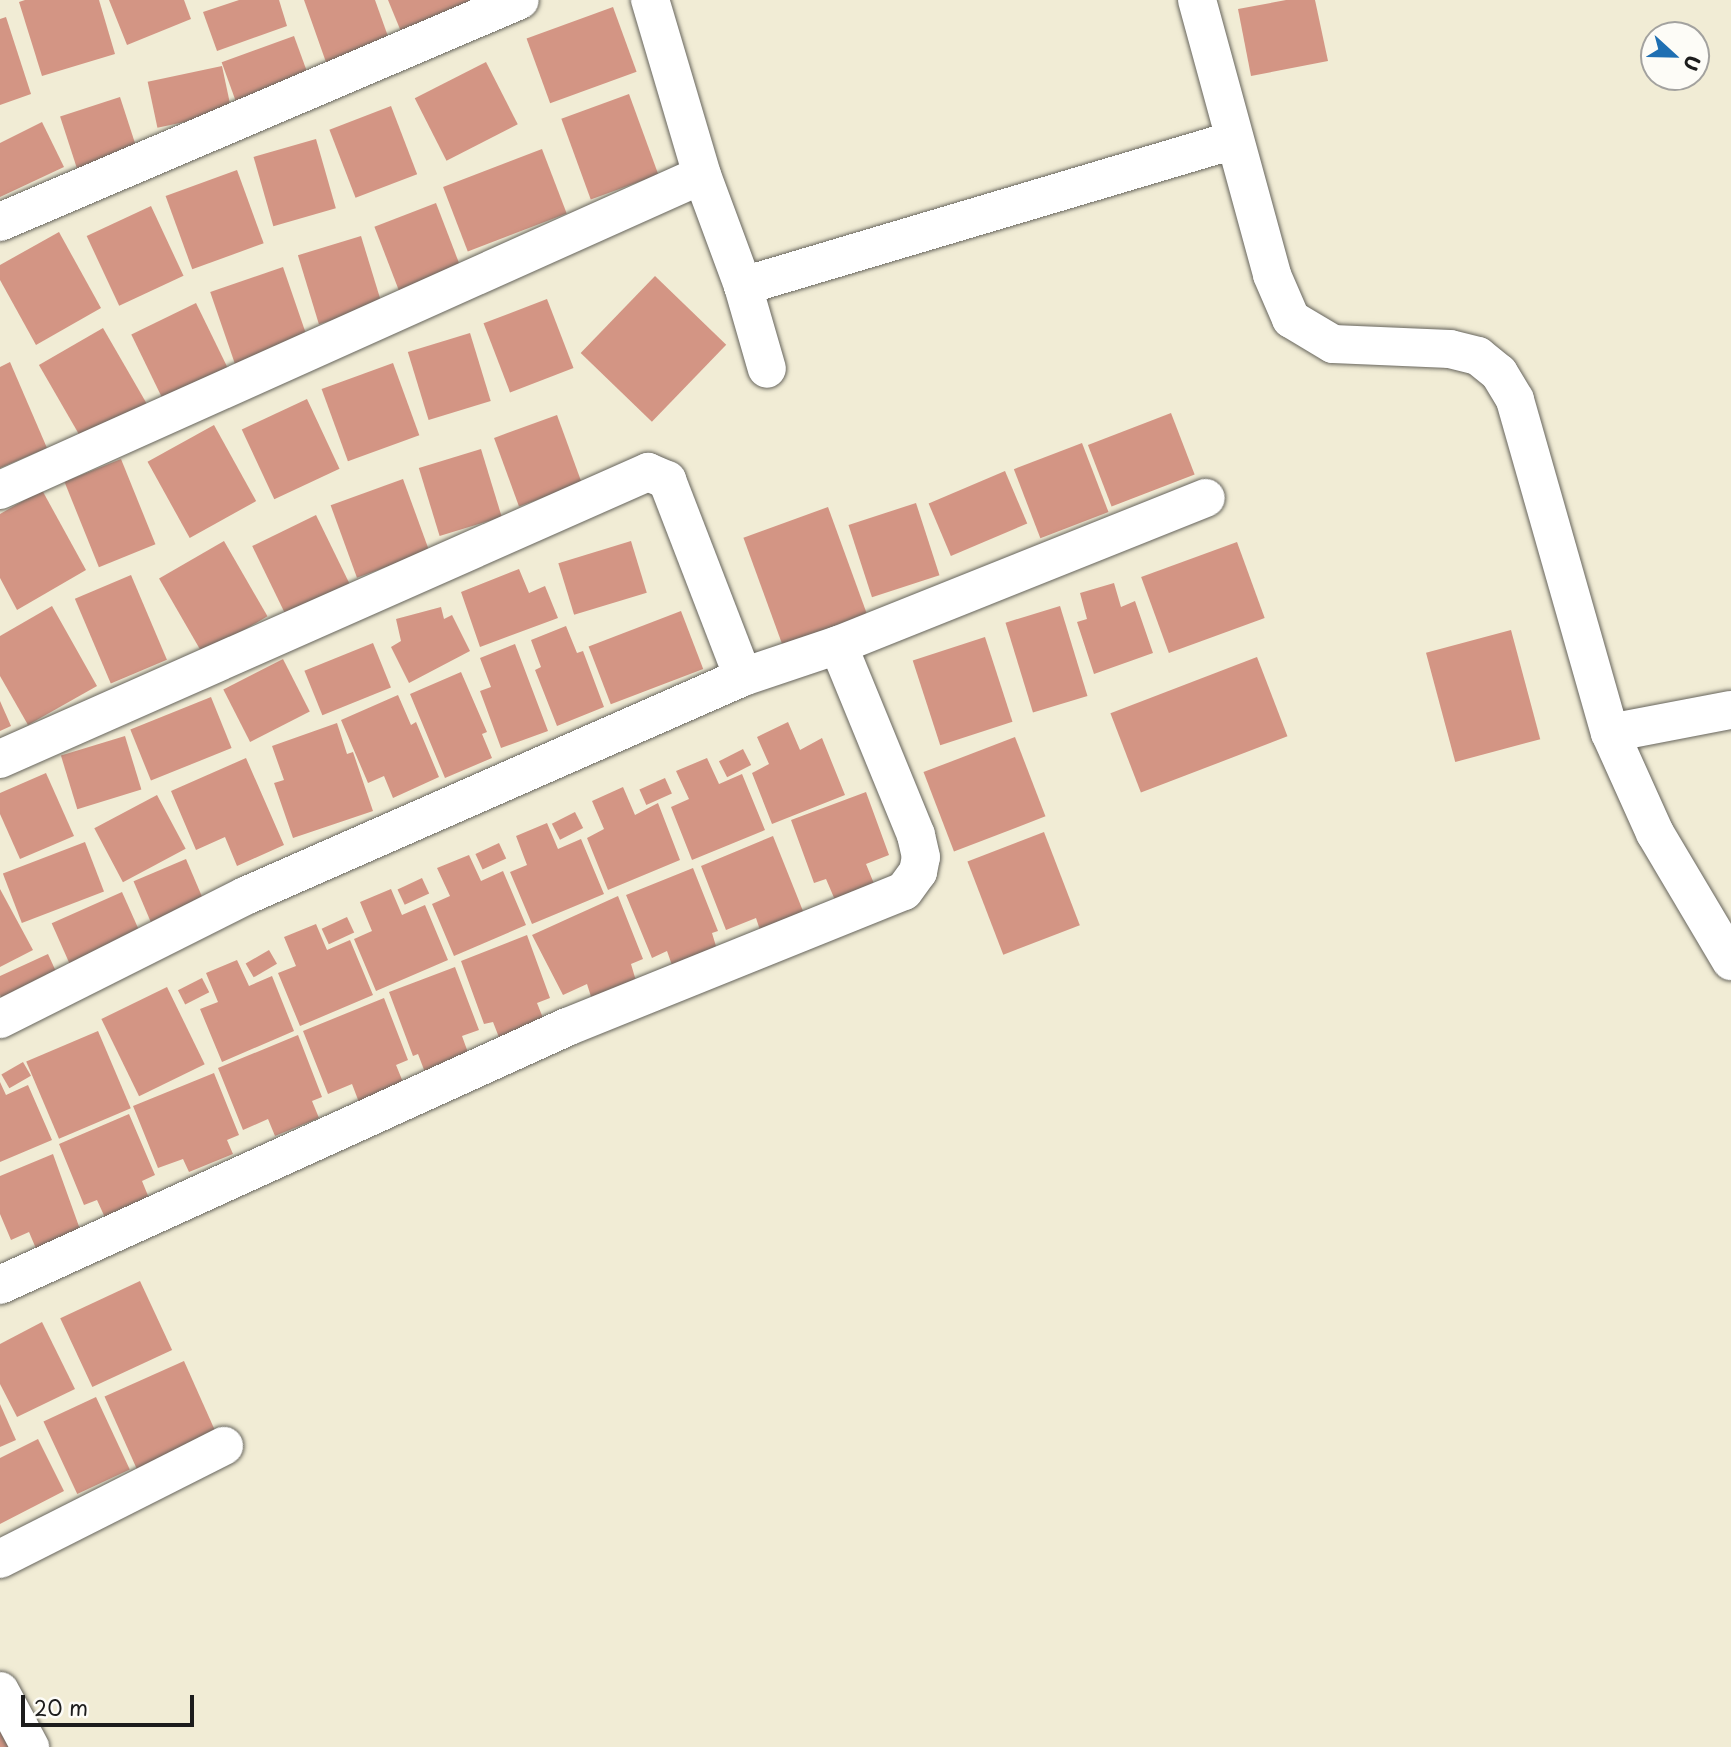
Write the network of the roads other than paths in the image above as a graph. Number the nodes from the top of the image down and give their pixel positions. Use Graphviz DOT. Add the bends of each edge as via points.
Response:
graph roads {
  1 [pos="520,0"];
  2 [pos="650,0"];
  3 [pos="1197,0"];
  4 [pos="1234,140"];
  5 [pos="702,175"];
  6 [pos="0,222"];
  7 [pos="743,286"];
  8 [pos="766,369"];
  9 [pos="0,490"];
  10 [pos="1206,498"];
  11 [pos="838,645"];
  12 [pos="743,677"];
  13 [pos="1731,710"];
  14 [pos="1610,733"];
  15 [pos="0,759"];
  16 [pos="1731,961"];
  17 [pos="0,1019"];
  18 [pos="0,1285"];
  19 [pos="223,1446"];
  20 [pos="0,1559"];
  21 [pos="0,1691"];
  22 [pos="30,1747"];
  1 -- 6 [label="street"];
  2 -- 5 [label="street"];
  3 -- 4 [label="street"];
  4 -- 7 [label="street"];
  4 -- 14 [label="street" via="1281,301 1297,324 1326,341 1351,347 1450,349 1478,356 1499,373 1515,400"];
  5 -- 7 [label="street"];
  5 -- 9 [label="street"];
  7 -- 8 [label="street"];
  10 -- 11 [label="street"];
  11 -- 12 [label="street"];
  11 -- 18 [label="street" via="916,835 921,857 918,872 904,891 567,1027"];
  12 -- 15 [label="street" via="667,480 648,472"];
  12 -- 17 [label="street" via="245,896"];
  13 -- 14 [label="street"];
  14 -- 16 [label="street" via="1655,833"];
  19 -- 20 [label="street"];
  21 -- 22 [label="street"];
}
